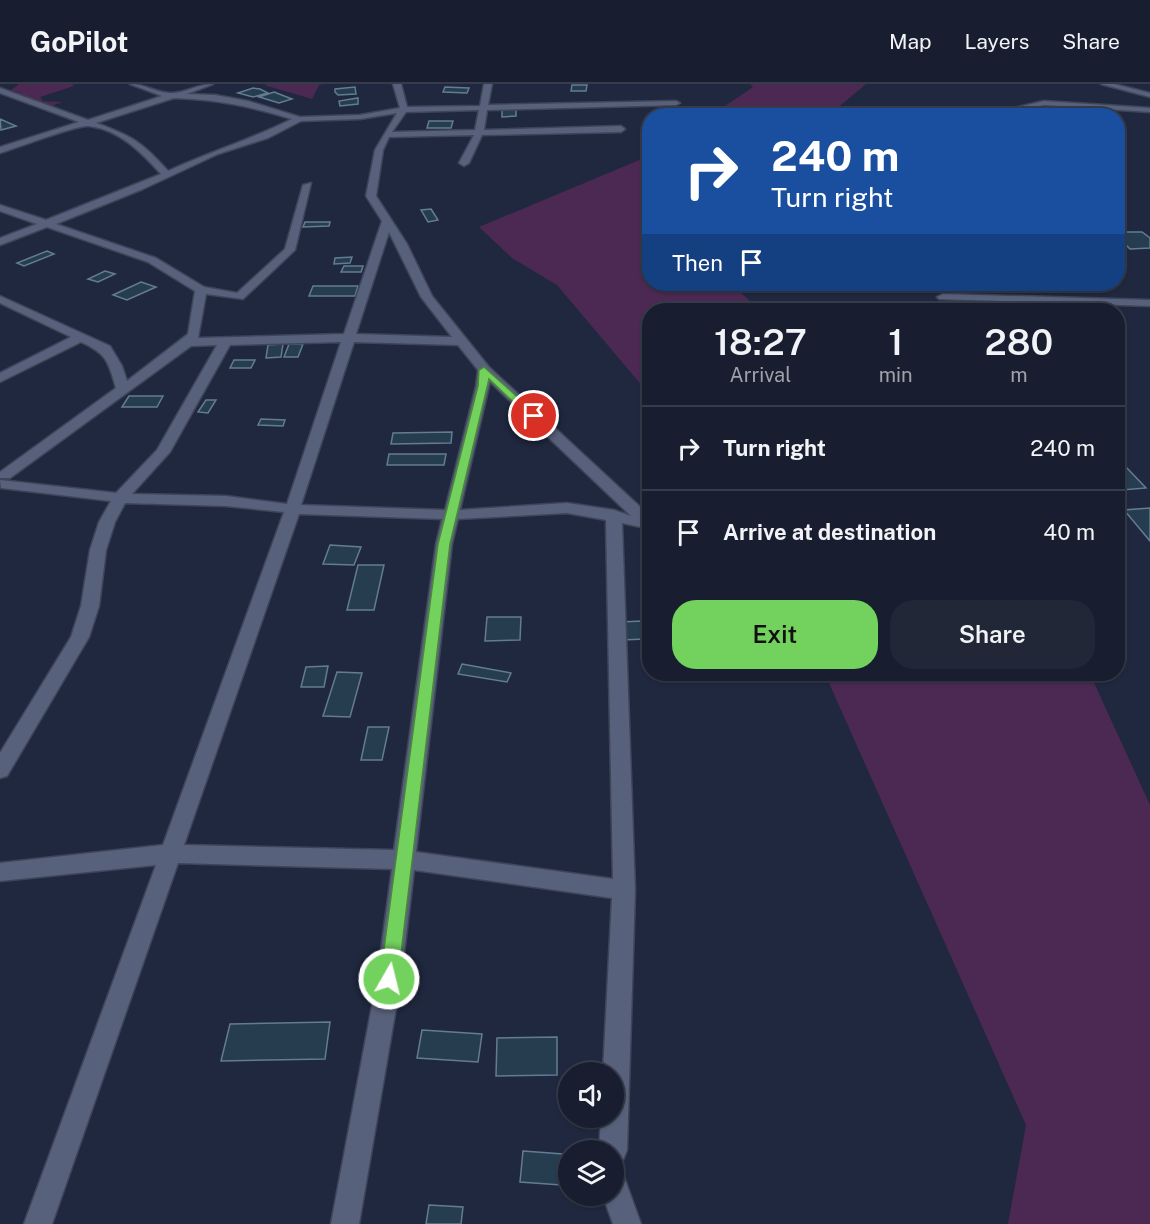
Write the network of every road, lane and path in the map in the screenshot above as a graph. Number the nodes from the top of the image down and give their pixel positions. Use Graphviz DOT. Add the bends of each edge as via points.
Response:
graph roads {
  1 [pos="134,84"];
  2 [pos="209,84"];
  3 [pos="397,84"];
  4 [pos="488,84"];
  5 [pos="1105,84"];
  6 [pos="0,90"];
  7 [pos="166,95"];
  8 [pos="1150,95"];
  9 [pos="676,103"];
  10 [pos="483,108"];
  11 [pos="1021,108"];
  12 [pos="1120,108"];
  13 [pos="1125,108"];
  14 [pos="404,110"];
  15 [pos="1150,110"];
  16 [pos="299,119"];
  17 [pos="88,123"];
  18 [pos="621,129"];
  19 [pos="479,133"];
  20 [pos="386,135"];
  21 [pos="0,150"];
  22 [pos="464,163"];
  23 [pos="165,173"];
  24 [pos="308,185"];
  25 [pos="0,208"];
  26 [pos="387,222"];
  27 [pos="46,223"];
  28 [pos="0,242"];
  29 [pos="201,290"];
  30 [pos="943,297"];
  31 [pos="0,299"];
  32 [pos="1150,303"];
  33 [pos="81,337"];
  34 [pos="350,338"];
  35 [pos="226,340"];
  36 [pos="461,341"];
  37 [pos="188,342"];
  38 [pos="484,370"];
  39 [pos="0,378"];
  40 [pos="123,392"];
  41 [pos="1,479"];
  42 [pos="120,498"];
  43 [pos="293,509"];
  44 [pos="451,515"];
  45 [pos="614,515"];
  46 [pos="642,517"];
  47 [pos="642,522"];
  48 [pos="0,770"];
  49 [pos="169,854"];
  50 [pos="406,860"];
  51 [pos="0,872"];
  52 [pos="624,890"];
  53 [pos="613,1140"];
  54 [pos="612,1206"];
  55 [pos="621,1206"];
  56 [pos="38,1224"];
  57 [pos="345,1224"];
  58 [pos="613,1224"];
  59 [pos="627,1224"];
  1 -- 7 [label="street"];
  2 -- 7 [label="street"];
  3 -- 14 [label="street"];
  4 -- 10 [label="street"];
  5 -- 8 [label="street"];
  6 -- 17 [label="street"];
  7 -- 16 [label="street" via="215,97 277,110"];
  7 -- 17 [label="street"];
  9 -- 10 [label="street"];
  10 -- 14 [label="street"];
  10 -- 19 [label="street"];
  11 -- 12 [label="street" via="1044,103"];
  13 -- 15 [label="street"];
  14 -- 16 [label="street" via="360,117"];
  14 -- 20 [label="street"];
  16 -- 23 [label="street" via="265,136"];
  17 -- 21 [label="street"];
  17 -- 23 [label="street" via="127,137"];
  18 -- 19 [label="street"];
  19 -- 20 [label="street"];
  19 -- 22 [label="street"];
  20 -- 26 [label="street" via="379,150 371,196"];
  23 -- 27 [label="street" via="140,187"];
  24 -- 29 [label="street" via="290,250 282,260 239,297"];
  25 -- 27 [label="street"];
  26 -- 34 [label="street"];
  26 -- 36 [label="street" via="427,297"];
  27 -- 28 [label="street"];
  27 -- 29 [label="street" via="152,260"];
  29 -- 37 [label="street" via="194,335"];
  30 -- 32 [label="street"];
  31 -- 33 [label="street"];
  33 -- 39 [label="street"];
  33 -- 40 [label="street" via="106,349 116,366"];
  34 -- 35 [label="street"];
  34 -- 36 [label="street"];
  34 -- 43 [label="street"];
  35 -- 37 [label="street"];
  35 -- 42 [label="street" via="163,453"];
  36 -- 38 [label="street"];
  37 -- 40 [label="street"];
  38 -- 44 [label="street"];
  38 -- 46 [label="street"];
  40 -- 41 [label="street"];
  41 -- 42 [label="street"];
  42 -- 43 [label="street" via="226,501"];
  42 -- 48 [label="street" via="98,550 90,606 80,637"];
  43 -- 44 [label="street"];
  43 -- 49 [label="street"];
  44 -- 45 [label="street" via="567,508"];
  44 -- 50 [label="street" via="444,544"];
  45 -- 47 [label="street"];
  45 -- 52 [label="street"];
  49 -- 50 [label="street"];
  49 -- 51 [label="street"];
  49 -- 56 [label="street"];
  50 -- 52 [label="street"];
  50 -- 57 [label="street"];
  52 -- 53 [label="street"];
  54 -- 58 [label="street"];
  55 -- 59 [label="street"];
}
